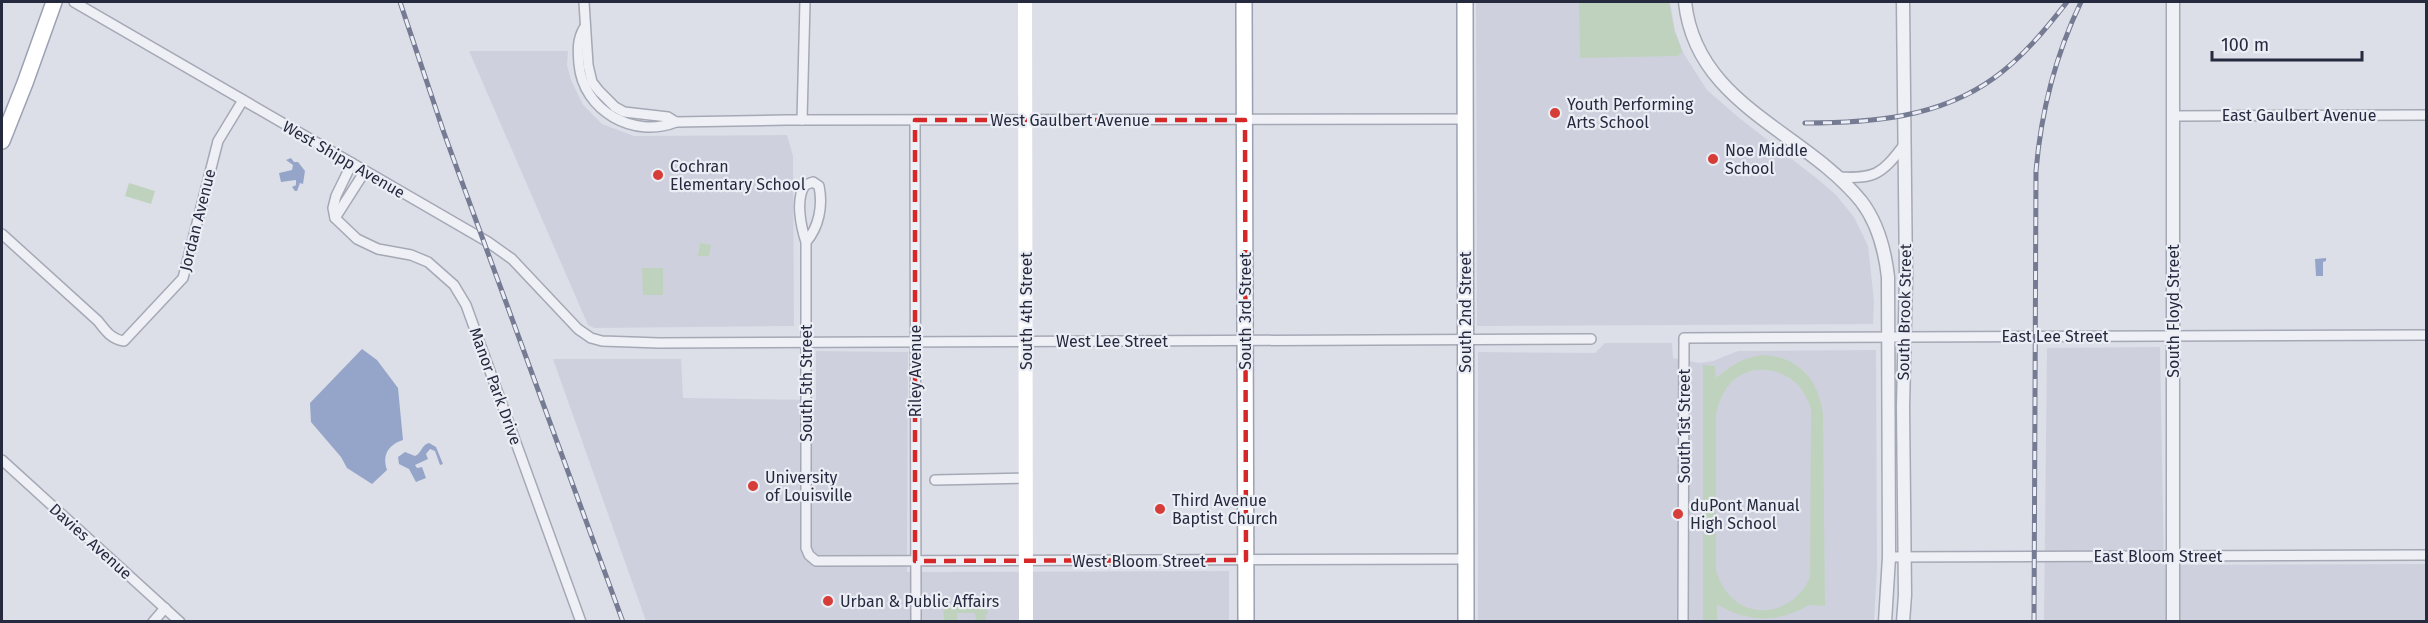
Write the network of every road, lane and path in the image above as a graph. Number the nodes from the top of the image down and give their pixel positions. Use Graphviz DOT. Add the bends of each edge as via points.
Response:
graph roads {
  1 [pos="54,2"];
  2 [pos="74,2"];
  3 [pos="584,2"];
  4 [pos="805,2"];
  5 [pos="1025,2"];
  6 [pos="1244,2"];
  7 [pos="1465,2"];
  8 [pos="1685,2"];
  9 [pos="1903,2"];
  10 [pos="2173,2"];
  11 [pos="243,100"];
  12 [pos="2427,115"];
  13 [pos="2172,116"];
  14 [pos="1465,119"];
  15 [pos="802,120"];
  16 [pos="915,120"];
  17 [pos="1245,120"];
  18 [pos="1025,121"];
  19 [pos="2,141"];
  20 [pos="1904,145"];
  21 [pos="352,163"];
  22 [pos="365,171"];
  23 [pos="1837,177"];
  24 [pos="335,218"];
  25 [pos="2,234"];
  26 [pos="806,242"];
  27 [pos="2427,335"];
  28 [pos="2173,336"];
  29 [pos="1888,337"];
  30 [pos="1905,337"];
  31 [pos="1684,338"];
  32 [pos="1465,339"];
  33 [pos="1591,339"];
  34 [pos="597,340"];
  35 [pos="1245,340"];
  36 [pos="806,342"];
  37 [pos="915,342"];
  38 [pos="1026,342"];
  39 [pos="2,460"];
  40 [pos="1026,478"];
  41 [pos="935,480"];
  42 [pos="2427,555"];
  43 [pos="2173,556"];
  44 [pos="1888,557"];
  45 [pos="1905,557"];
  46 [pos="812,558"];
  47 [pos="1466,559"];
  48 [pos="1246,560"];
  49 [pos="915,561"];
  50 [pos="1026,561"];
  51 [pos="165,608"];
  52 [pos="153,621"];
  53 [pos="180,621"];
  54 [pos="581,621"];
  55 [pos="916,621"];
  56 [pos="1026,621"];
  57 [pos="1246,621"];
  58 [pos="1466,621"];
  59 [pos="1683,621"];
  60 [pos="1885,621"];
  61 [pos="1903,621"];
  62 [pos="2173,621"];
  1 -- 19 [label="main road"];
  2 -- 11 [label="street, West Shipp Avenue"];
  3 -- 15 [label="street, West Gaulbert Avenue" via="579,70 596,105 610,116 650,126"];
  4 -- 15 [label="street"];
  5 -- 18 [label="main road, South 4th Street"];
  6 -- 17 [label="main road, South 3rd Street"];
  7 -- 14 [label="main road, South 2nd Street"];
  8 -- 23 [label="street" via="1696,43 1719,81"];
  9 -- 20 [label="street, South Brook Street"];
  10 -- 13 [label="street, South Floyd Street"];
  11 -- 21 [label="street, West Shipp Avenue"];
  11 -- 25 [label="street, Jordan Avenue" via="218,141 183,278 124,341 109,335"];
  12 -- 13 [label="street, East Gaulbert Avenue"];
  13 -- 28 [label="street, South Floyd Street"];
  14 -- 17 [label="street, West Gaulbert Avenue"];
  14 -- 32 [label="main road, South 2nd Street"];
  15 -- 16 [label="street, West Gaulbert Avenue"];
  16 -- 18 [label="street, West Gaulbert Avenue"];
  16 -- 37 [label="street, Riley Avenue"];
  17 -- 18 [label="street, West Gaulbert Avenue"];
  17 -- 35 [label="main road, South 3rd Street"];
  18 -- 38 [label="main road, South 4th Street"];
  20 -- 23 [label="street" via="1875,175"];
  20 -- 30 [label="street, South Brook Street"];
  21 -- 22 [label="street, West Shipp Avenue"];
  21 -- 24 [label="street" via="336,196"];
  22 -- 24 [label="street"];
  22 -- 34 [label="street, West Shipp Avenue" via="507,255 578,329"];
  23 -- 29 [label="street" via="1864,206 1883,247 1888,278"];
  24 -- 54 [label="street, Manor Park Drive" via="357,239 378,249 428,262 446,276 462,297"];
  26 -- 26 [label="street, South 5th Street" via="801,193 805,185 813,182 819,186 820,206 814,233"];
  26 -- 36 [label="street, South 5th Street"];
  27 -- 28 [label="street, East Lee Street"];
  28 -- 30 [label="street, East Lee Street"];
  28 -- 43 [label="street, South Floyd Street"];
  29 -- 30 [label="street, East Lee Street"];
  29 -- 31 [label="street, East Lee Street"];
  29 -- 44 [label="street, South Brook Street"];
  30 -- 45 [label="street, South Brook Street"];
  31 -- 59 [label="street, South 1st Street"];
  32 -- 33 [label="street, West Lee Street"];
  32 -- 35 [label="street, West Lee Street"];
  32 -- 47 [label="main road, South 2nd Street"];
  34 -- 36 [label="street, West Lee Street"];
  35 -- 38 [label="street, West Lee Street"];
  35 -- 48 [label="main road, South 3rd Street"];
  36 -- 37 [label="street, West Lee Street"];
  36 -- 46 [label="street, South 5th Street" via="806,548"];
  37 -- 38 [label="street, West Lee Street"];
  37 -- 49 [label="street, Riley Avenue"];
  38 -- 40 [label="main road, South 4th Street"];
  39 -- 51 [label="street, Davies Avenue"];
  40 -- 41 [label="street"];
  40 -- 50 [label="main road, South 4th Street"];
  42 -- 43 [label="street, East Bloom Street"];
  43 -- 45 [label="street, East Bloom Street"];
  43 -- 62 [label="street, South Floyd Street"];
  44 -- 45 [label="street, East Bloom Street"];
  44 -- 60 [label="street, South Brook Street"];
  45 -- 61 [label="street, South Brook Street"];
  46 -- 49 [label="street, West Bloom Street" via="825,562"];
  47 -- 48 [label="street, West Bloom Street"];
  47 -- 58 [label="main road, South 2nd Street"];
  48 -- 50 [label="street, West Bloom Street"];
  48 -- 57 [label="main road, South 3rd Street"];
  49 -- 50 [label="street, West Bloom Street"];
  49 -- 55 [label="street, Riley Avenue"];
  50 -- 56 [label="main road, South 4th Street"];
  51 -- 52 [label="street"];
  51 -- 53 [label="street, Davies Avenue"];
}
